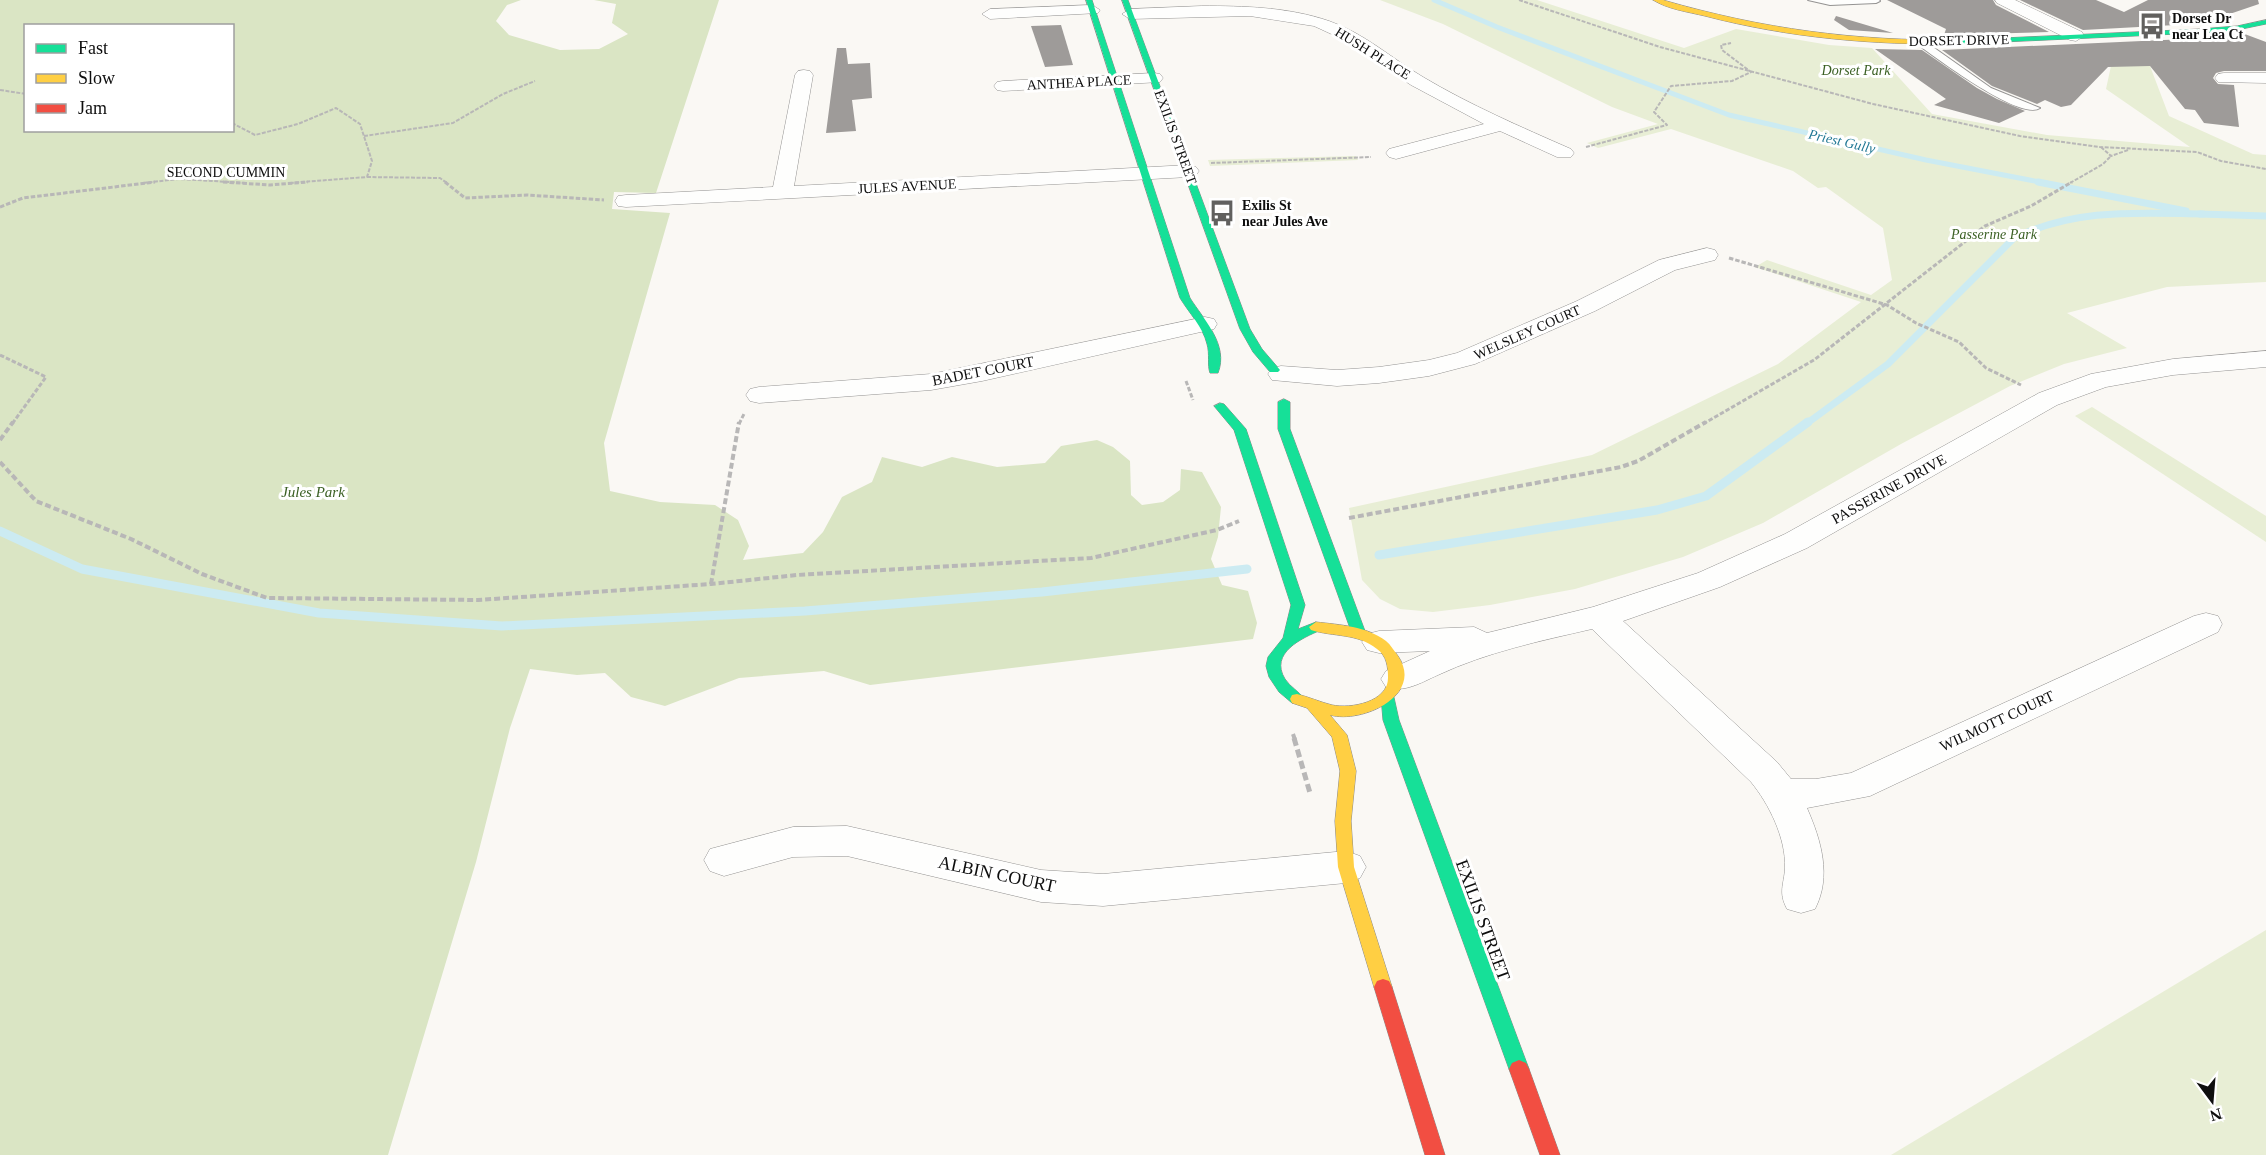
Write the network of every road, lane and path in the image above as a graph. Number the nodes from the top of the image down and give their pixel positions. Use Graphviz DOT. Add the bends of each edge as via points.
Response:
graph roads {
  1 [pos="1520,0"];
  2 [pos="1656,0"];
  3 [pos="1812,0"];
  4 [pos="2003,0"];
  5 [pos="1876,1"];
  6 [pos="1090,5"];
  7 [pos="1127,7"];
  8 [pos="990,14"];
  9 [pos="2266,22"];
  10 [pos="1775,30"];
  11 [pos="2076,36"];
  12 [pos="1920,42"];
  13 [pos="1751,72"];
  14 [pos="804,75"];
  15 [pos="1154,78"];
  16 [pos="2224,78"];
  17 [pos="2266,78"];
  18 [pos="1115,80"];
  19 [pos="535,81"];
  20 [pos="1003,86"];
  21 [pos="0,90"];
  22 [pos="24,94"];
  23 [pos="2035,108"];
  24 [pos="234,124"];
  25 [pos="1502,124"];
  26 [pos="364,136"];
  27 [pos="2100,147"];
  28 [pos="2131,149"];
  29 [pos="1396,153"];
  30 [pos="1564,153"];
  31 [pos="2111,156"];
  32 [pos="1188,168"];
  33 [pos="2266,169"];
  34 [pos="1144,173"];
  35 [pos="368,177"];
  36 [pos="782,193"];
  37 [pos="626,201"];
  38 [pos="0,207"];
  39 [pos="1707,255"];
  40 [pos="1887,306"];
  41 [pos="1196,325"];
  42 [pos="0,355"];
  43 [pos="2260,363"];
  44 [pos="1249,364"];
  45 [pos="1230,366"];
  46 [pos="1214,371"];
  47 [pos="1282,384"];
  48 [pos="1203,385"];
  49 [pos="759,395"];
  50 [pos="2048,399"];
  51 [pos="1194,402"];
  52 [pos="1268,409"];
  53 [pos="1240,411"];
  54 [pos="0,440"];
  55 [pos="0,462"];
  56 [pos="1315,512"];
  57 [pos="1267,518"];
  58 [pos="711,584"];
  59 [pos="1599,617"];
  60 [pos="2206,624"];
  61 [pos="1513,636"];
  62 [pos="1289,637"];
  63 [pos="1369,637"];
  64 [pos="1393,688"];
  65 [pos="1314,708"];
  66 [pos="1292,730"];
  67 [pos="1310,794"];
  68 [pos="1782,794"];
  69 [pos="724,860"];
  70 [pos="1346,867"];
  71 [pos="1801,897"];
  72 [pos="1435,1155"];
  73 [pos="1550,1155"];
  1 -- 13 [label="path" via="1629,38"];
  2 -- 10 [label="street, DORSET DRIVE"];
  3 -- 5 [label="lane"];
  4 -- 11 [label="street"];
  6 -- 8 [label="street"];
  6 -- 18 [label="street"];
  7 -- 15 [label="street, EXILIS STREET"];
  7 -- 25 [label="street, HUSH PLACE" via="1243,11 1322,23 1353,38 1418,81"];
  9 -- 11 [label="street, DORSET DRIVE" via="2219,29"];
  10 -- 12 [label="street, DORSET DRIVE" via="1830,38"];
  10 -- 13 [label="path" via="1721,45 1722,50"];
  11 -- 12 [label="street, DORSET DRIVE"];
  12 -- 23 [label="lane" via="1988,90"];
  13 -- 27 [label="path" via="2020,136"];
  13 -- 30 [label="path" via="1728,83 1671,86 1654,112 1667,125"];
  14 -- 36 [label="street"];
  15 -- 18 [label="street, ANTHEA PLACE"];
  15 -- 32 [label="street, EXILIS STREET"];
  16 -- 17 [label="street"];
  18 -- 20 [label="street, ANTHEA PLACE"];
  18 -- 34 [label="street"];
  19 -- 26 [label="path" via="503,94 453,123"];
  21 -- 22 [label="path"];
  24 -- 26 [label="path" via="255,135 298,124 336,108 360,124"];
  25 -- 29 [label="street"];
  25 -- 30 [label="street, HUSH PLACE"];
  26 -- 35 [label="path" via="372,161"];
  27 -- 28 [label="path"];
  27 -- 31 [label="path"];
  28 -- 31 [label="path"];
  28 -- 33 [label="path" via="2197,152"];
  29 -- 32 [label="path"];
  31 -- 40 [label="path" via="2031,206 1985,226"];
  32 -- 34 [label="street, JULES AVENUE"];
  32 -- 47 [label="street, EXILIS STREET" via="1244,329"];
  34 -- 36 [label="street, JULES AVENUE"];
  34 -- 41 [label="street"];
  35 -- 37 [label="path, SECOND CUMMIN" via="440,178 465,198 527,195"];
  35 -- 38 [label="path, SECOND CUMMIN" via="270,184 179,179 23,198"];
  36 -- 37 [label="street, JULES AVENUE"];
  39 -- 40 [label="path" via="1737,259"];
  39 -- 47 [label="street, WELSLEY COURT" via="1667,265 1466,359 1409,371"];
  40 -- 50 [label="path" via="1959,342 1986,368"];
  40 -- 56 [label="path" via="1814,360 1629,464 1334,521"];
  41 -- 46 [label="street" via="1216,348"];
  41 -- 49 [label="street, BADET COURT" via="931,382"];
  41 -- 51 [label="path" via="1198,346 1184,371"];
  42 -- 54 [label="path" via="46,376"];
  43 -- 50 [label="street, PASSERINE DRIVE" via="2173,367 2100,380"];
  44 -- 47 [label="street"];
  45 -- 46 [label="street"];
  46 -- 48 [label="street"];
  47 -- 52 [label="street"];
  47 -- 56 [label="street, EXILIS STREET" via="1284,429"];
  49 -- 58 [label="path" via="740,419"];
  50 -- 59 [label="street, PASSERINE DRIVE" via="1796,541 1709,580"];
  53 -- 57 [label="street" via="1215,403 1240,429"];
  55 -- 58 [label="path" via="36,501 131,539 202,574 267,598 478,600"];
  56 -- 63 [label="street, EXILIS STREET"];
  57 -- 58 [label="path" via="1242,520 1217,530 1091,558 797,575"];
  57 -- 62 [label="street" via="1298,605"];
  59 -- 61 [label="street, PASSERINE DRIVE"];
  59 -- 68 [label="street" via="1764,772"];
  60 -- 68 [label="street, WILMOTT COURT" via="1857,786"];
  61 -- 63 [label="street, PASSERINE DRIVE"];
  61 -- 64 [label="street, PASSERINE DRIVE" via="1447,657"];
  62 -- 63 [label="street" via="1316,627 1337,627"];
  62 -- 65 [label="street" via="1273,659 1274,674 1282,688"];
  63 -- 64 [label="street, EXILIS STREET" via="1388,650 1396,664"];
  64 -- 65 [label="street" via="1377,704 1358,711"];
  64 -- 73 [label="street, EXILIS STREET" via="1391,720"];
  65 -- 70 [label="street" via="1339,735 1348,771 1343,821"];
  66 -- 67 [label="path"];
  68 -- 71 [label="street" via="1797,830 1804,866"];
  69 -- 70 [label="street, ALBIN COURT" via="793,842 847,841 1041,886 1103,890"];
  70 -- 72 [label="street"];
}
